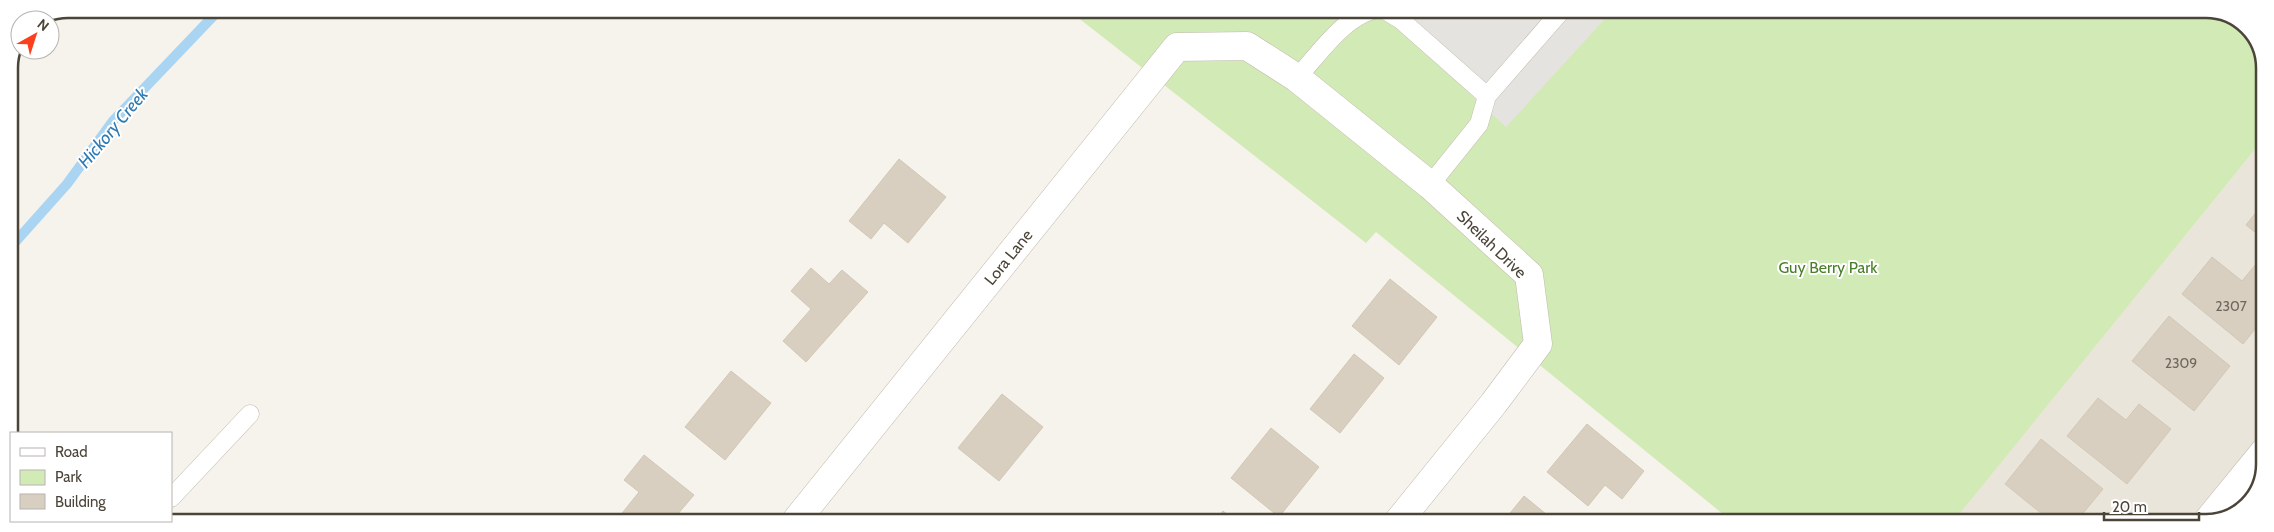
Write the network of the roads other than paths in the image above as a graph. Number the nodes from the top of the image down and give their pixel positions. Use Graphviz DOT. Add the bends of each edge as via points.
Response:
graph roads {
  1 [pos="1354,18"];
  2 [pos="1410,18"];
  3 [pos="1555,18"];
  4 [pos="1247,46"];
  5 [pos="1297,78"];
  6 [pos="1487,96"];
  7 [pos="1430,185"];
  8 [pos="250,414"];
  9 [pos="2256,462"];
  10 [pos="172,497"];
  11 [pos="801,514"];
  12 [pos="1404,514"];
  13 [pos="2213,514"];
  1 -- 5 [label="lane"];
  2 -- 6 [label="lane"];
  3 -- 6 [label="lane"];
  4 -- 5 [label="street, Sheilah Drive"];
  4 -- 11 [label="street, Lora Lane" via="1177,47"];
  5 -- 7 [label="street, Sheilah Drive"];
  6 -- 7 [label="lane" via="1478,124"];
  7 -- 12 [label="street, Sheilah Drive" via="1529,276 1538,344"];
  8 -- 10 [label="lane"];
  9 -- 13 [label="street"];
}
